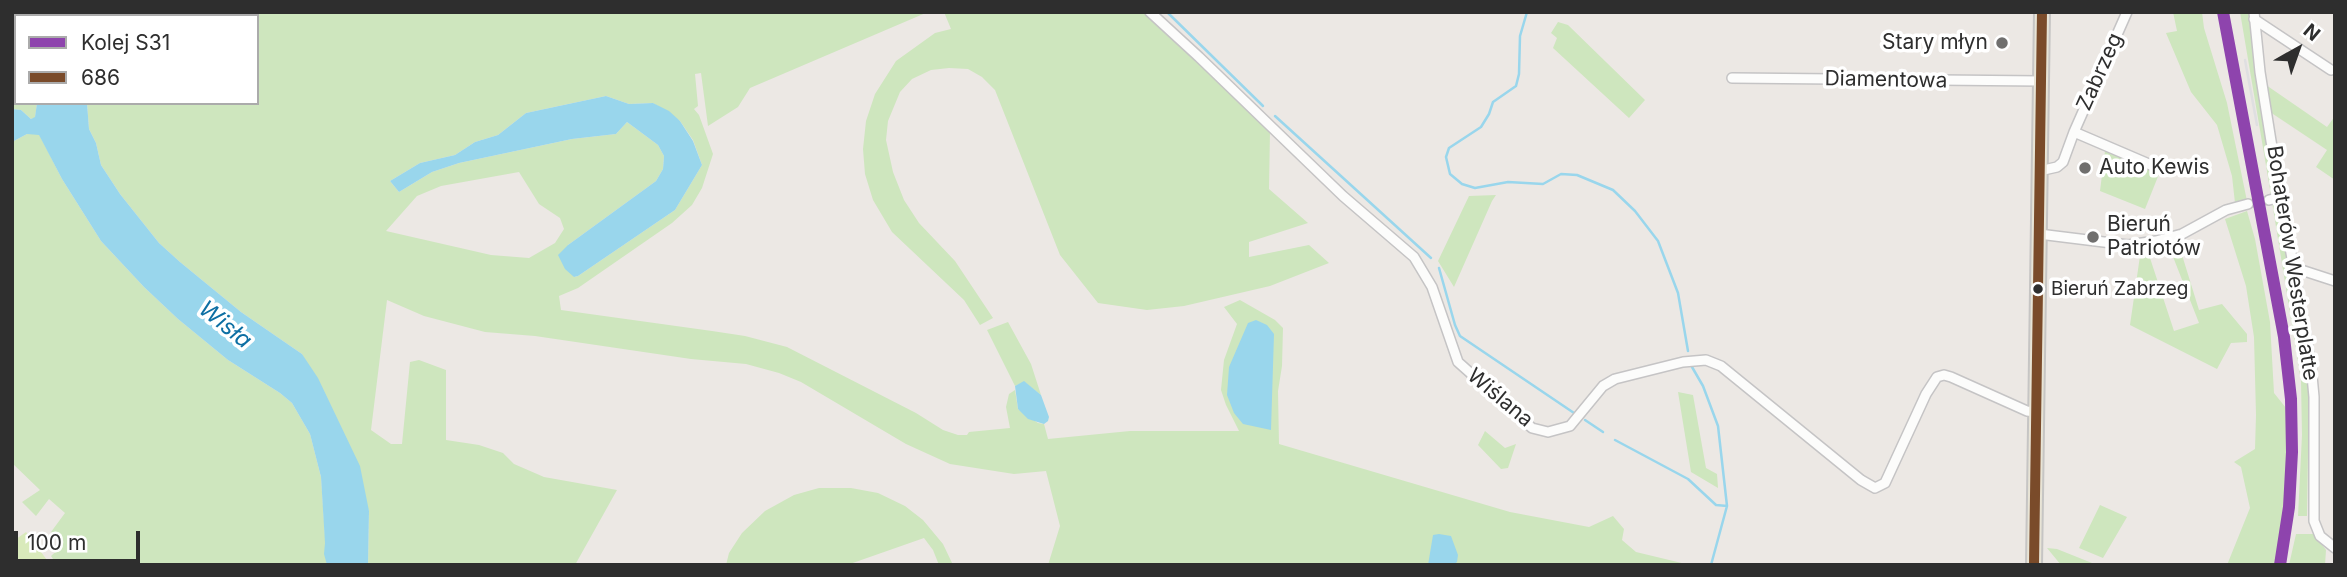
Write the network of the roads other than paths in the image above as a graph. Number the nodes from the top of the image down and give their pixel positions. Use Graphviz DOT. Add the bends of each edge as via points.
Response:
graph roads {
  1 [pos="1150,12"];
  2 [pos="2042,12"];
  3 [pos="2127,12"];
  4 [pos="2254,16"];
  5 [pos="2331,70"];
  6 [pos="1732,78"];
  7 [pos="2041,82"];
  8 [pos="2074,132"];
  9 [pos="2158,168"];
  10 [pos="2039,171"];
  11 [pos="2281,197"];
  12 [pos="2269,200"];
  13 [pos="2248,204"];
  14 [pos="2039,234"];
  15 [pos="2295,268"];
  16 [pos="2335,281"];
  17 [pos="2036,412"];
  18 [pos="2335,548"];
  19 [pos="2034,565"];
  1 -- 17 [label="street, Wiślana" via="1414,257 1432,287 1458,362 1532,428 1548,432 1570,426 1603,386 1615,379 1706,360 1721,366 1875,488 1885,483 1937,377 1944,375"];
  2 -- 7 [label="main road"];
  3 -- 8 [label="street, Zabrzeg"];
  4 -- 5 [label="street"];
  4 -- 11 [label="street, Bohaterów Westerplatte"];
  6 -- 7 [label="street, Diamentowa"];
  7 -- 10 [label="main road"];
  8 -- 9 [label="street, Zabrzeg"];
  8 -- 10 [label="street, Zabrzeg" via="2063,162 2049,171"];
  10 -- 14 [label="main road"];
  11 -- 12 [label="street"];
  11 -- 15 [label="street, Bohaterów Westerplatte"];
  13 -- 14 [label="street" via="2226,210 2177,236 2129,245"];
  14 -- 17 [label="main road"];
  15 -- 16 [label="street"];
  15 -- 18 [label="street, Bohaterów Westerplatte" via="2313,386 2314,521 2320,536"];
  17 -- 19 [label="main road"];
}
